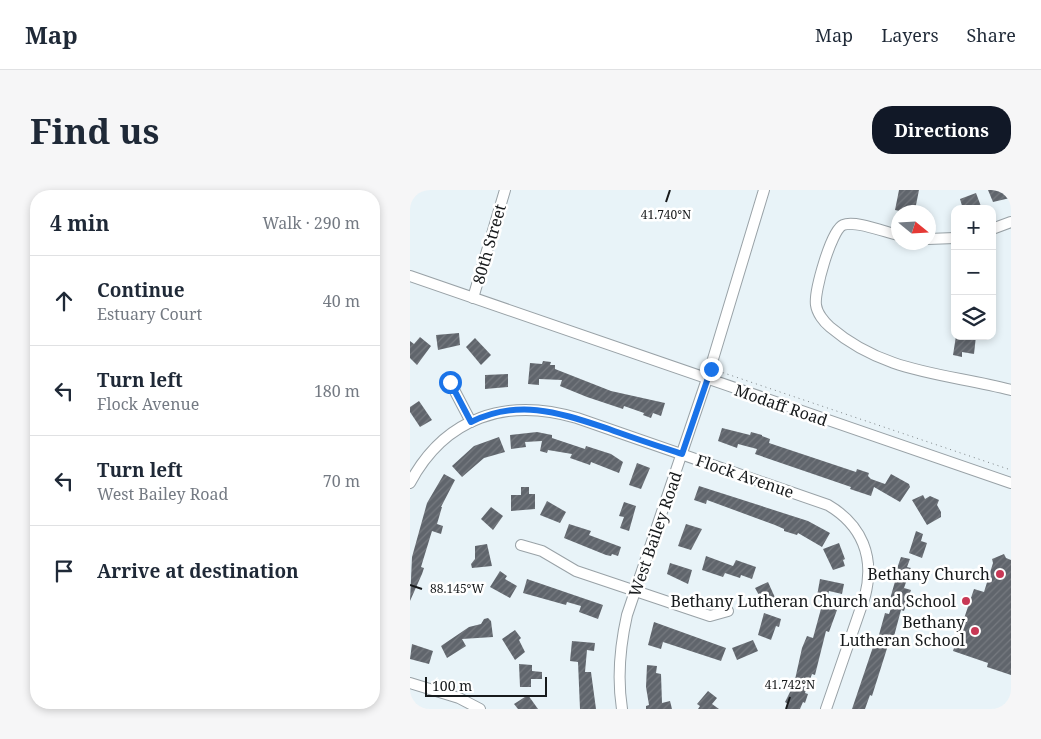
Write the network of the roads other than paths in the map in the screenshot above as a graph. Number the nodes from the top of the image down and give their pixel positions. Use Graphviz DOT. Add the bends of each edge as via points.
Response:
graph roads {
  1 [pos="505,190"];
  2 [pos="764,190"];
  3 [pos="1011,222"];
  4 [pos="996,228"];
  5 [pos="891,233"];
  6 [pos="951,238"];
  7 [pos="936,239"];
  8 [pos="410,276"];
  9 [pos="473,298"];
  10 [pos="708,379"];
  11 [pos="450,382"];
  12 [pos="1011,390"];
  13 [pos="471,422"];
  14 [pos="682,454"];
  15 [pos="410,483"];
  16 [pos="1011,483"];
  17 [pos="520,545"];
  18 [pos="635,591"];
  19 [pos="728,611"];
  20 [pos="410,683"];
  21 [pos="480,709"];
  22 [pos="622,709"];
  23 [pos="826,709"];
  1 -- 9 [label="street, 80th Street"];
  2 -- 10 [label="street, West Bailey Road"];
  3 -- 4 [label="street"];
  5 -- 12 [label="street" via="855,224 842,225 833,237 816,293 819,314 830,327 885,360 928,374"];
  6 -- 7 [label="street"];
  8 -- 9 [label="street, Modaff Road"];
  9 -- 10 [label="street, Modaff Road"];
  10 -- 14 [label="street, West Bailey Road"];
  10 -- 16 [label="street, Modaff Road"];
  11 -- 13 [label="street"];
  13 -- 14 [label="street, Flock Avenue" via="496,413 538,409 577,418"];
  13 -- 15 [label="street, Flock Avenue" via="452,432 429,454"];
  14 -- 18 [label="street, West Bailey Road"];
  14 -- 23 [label="street, Flock Avenue" via="828,505 849,520 861,536 867,554 868,586"];
  17 -- 18 [label="street" via="542,551 569,568"];
  18 -- 19 [label="street" via="710,616"];
  18 -- 22 [label="street, West Bailey Road" via="620,652"];
  20 -- 21 [label="street" via="459,698"];
}
